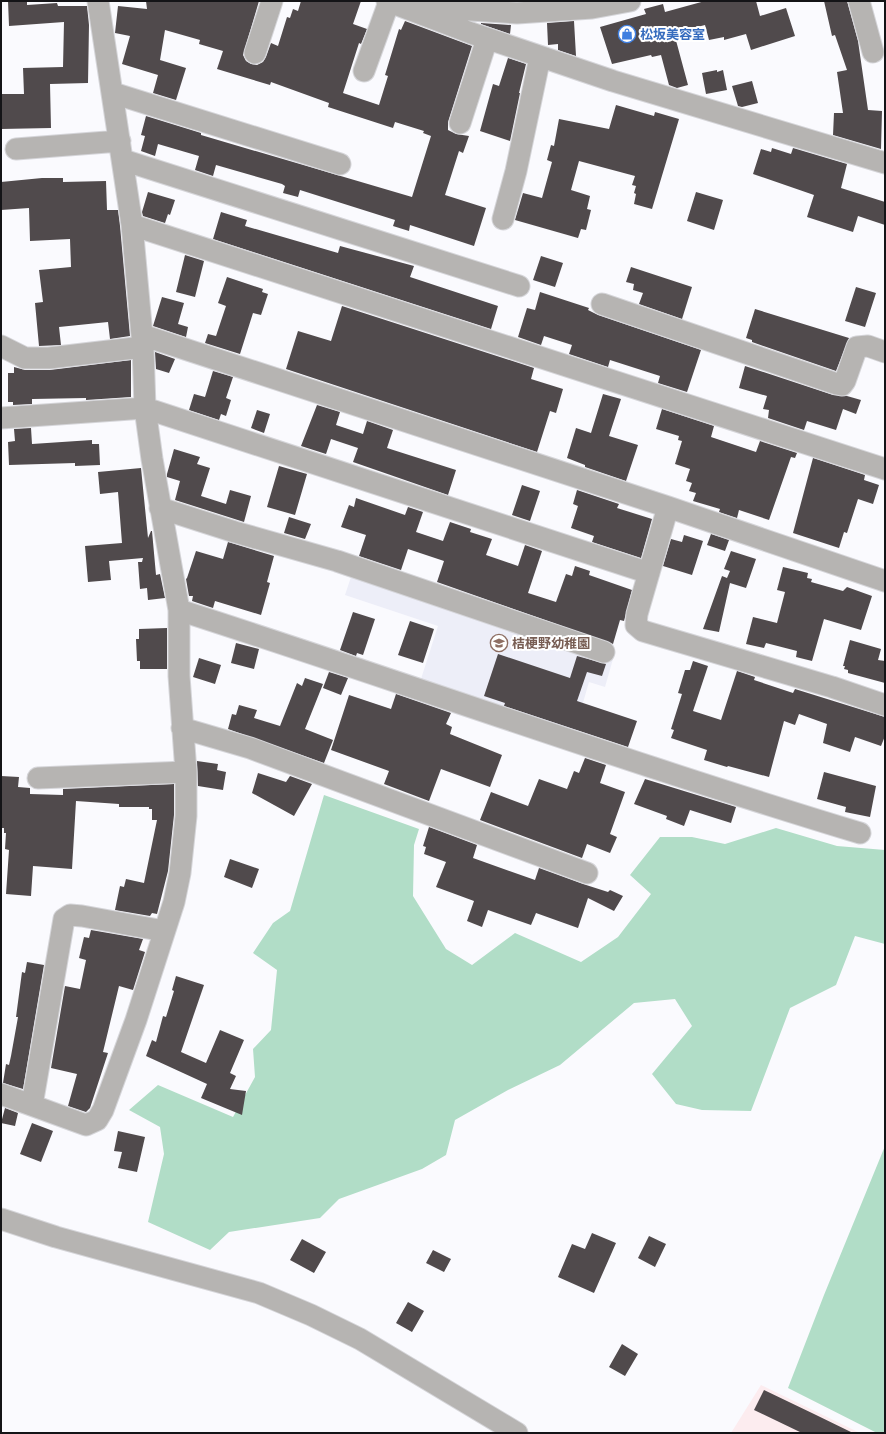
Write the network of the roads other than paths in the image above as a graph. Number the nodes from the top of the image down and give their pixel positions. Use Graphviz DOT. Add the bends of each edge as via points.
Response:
graph roads {
  1 [pos="98,1"];
  2 [pos="272,1"];
  3 [pos="630,1"];
  4 [pos="859,1"];
  5 [pos="393,3"];
  6 [pos="487,39"];
  7 [pos="873,52"];
  8 [pos="255,53"];
  9 [pos="540,57"];
  10 [pos="364,71"];
  11 [pos="113,93"];
  12 [pos="460,123"];
  13 [pos="16,149"];
  14 [pos="122,151"];
  15 [pos="885,163"];
  16 [pos="340,164"];
  17 [pos="503,219"];
  18 [pos="132,225"];
  19 [pos="519,286"];
  20 [pos="602,304"];
  21 [pos="142,341"];
  22 [pos="1,346"];
  23 [pos="885,352"];
  24 [pos="146,408"];
  25 [pos="1,418"];
  26 [pos="885,469"];
  27 [pos="668,507"];
  28 [pos="160,508"];
  29 [pos="649,573"];
  30 [pos="885,581"];
  31 [pos="179,610"];
  32 [pos="604,652"];
  33 [pos="885,705"];
  34 [pos="182,728"];
  35 [pos="186,772"];
  36 [pos="38,778"];
  37 [pos="860,833"];
  38 [pos="587,873"];
  39 [pos="164,932"];
  40 [pos="1,1094"];
  41 [pos="32,1105"];
  42 [pos="1,1219"];
  43 [pos="517,1433"];
  1 -- 11 [label="street"];
  2 -- 8 [label="street"];
  3 -- 5 [label="street" via="592,8 517,12"];
  4 -- 7 [label="street"];
  5 -- 6 [label="street"];
  5 -- 10 [label="street"];
  6 -- 9 [label="street"];
  6 -- 12 [label="street"];
  9 -- 15 [label="street"];
  9 -- 17 [label="street"];
  11 -- 14 [label="street"];
  11 -- 16 [label="street"];
  13 -- 14 [label="street"];
  14 -- 18 [label="street"];
  14 -- 19 [label="street"];
  18 -- 21 [label="street"];
  18 -- 26 [label="street"];
  20 -- 23 [label="street" via="842,385 857,347 868,346"];
  21 -- 22 [label="street" via="49,358 25,358"];
  21 -- 24 [label="street"];
  21 -- 27 [label="street"];
  24 -- 25 [label="street"];
  24 -- 28 [label="street"];
  24 -- 29 [label="street"];
  27 -- 29 [label="street"];
  27 -- 30 [label="street"];
  28 -- 31 [label="street"];
  28 -- 32 [label="street" via="337,561"];
  29 -- 33 [label="street" via="636,624 643,630"];
  31 -- 34 [label="street"];
  31 -- 37 [label="street" via="666,772"];
  34 -- 35 [label="street"];
  34 -- 38 [label="street" via="250,748"];
  35 -- 36 [label="street"];
  35 -- 39 [label="street" via="186,816 180,873"];
  39 -- 41 [label="street" via="136,1020 97,1120 86,1125"];
  39 -- 41 [label="street" via="82,916 70,915 64,919"];
  40 -- 41 [label="street"];
  42 -- 43 [label="street" via="56,1237 259,1293 360,1339"];
}
